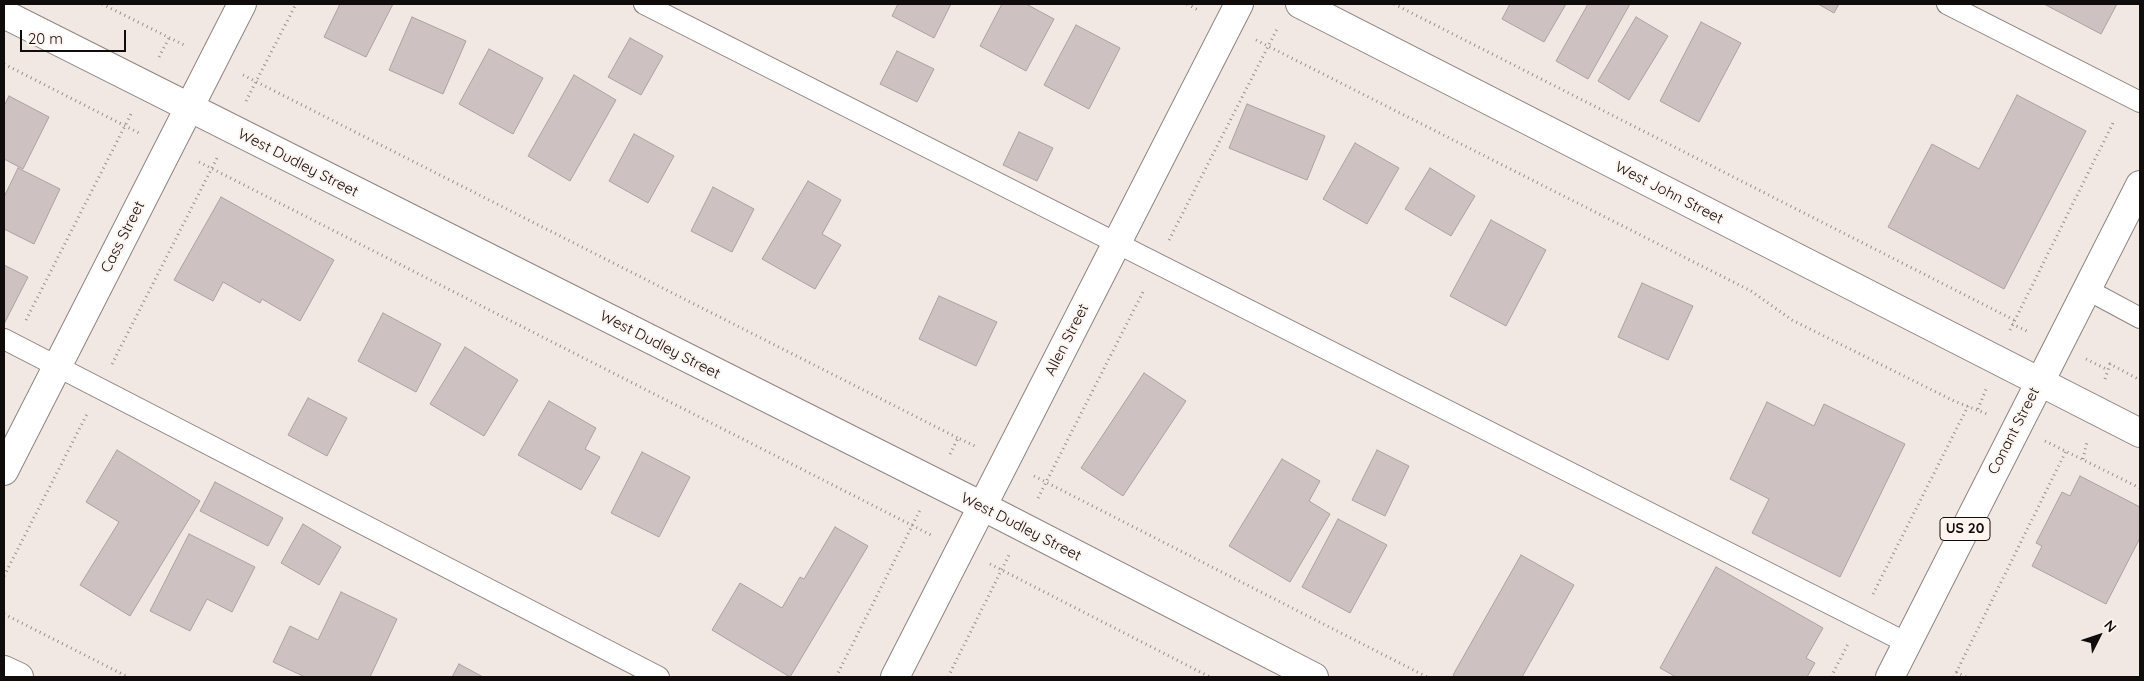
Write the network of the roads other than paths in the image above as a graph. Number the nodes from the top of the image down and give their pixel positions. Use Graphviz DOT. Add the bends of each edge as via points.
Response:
graph roads {
  1 [pos="242,4"];
  2 [pos="644,4"];
  3 [pos="1239,4"];
  4 [pos="1300,4"];
  5 [pos="1947,4"];
  6 [pos="4,14"];
  7 [pos="2134,99"];
  8 [pos="188,109"];
  9 [pos="2140,185"];
  10 [pos="1116,244"];
  11 [pos="2086,289"];
  12 [pos="2140,318"];
  13 [pos="8,342"];
  14 [pos="57,367"];
  15 [pos="2039,381"];
  16 [pos="2140,433"];
  17 [pos="4,471"];
  18 [pos="982,506"];
  19 [pos="1907,643"];
  20 [pos="4,670"];
  21 [pos="19,677"];
  22 [pos="659,677"];
  23 [pos="895,677"];
  24 [pos="1314,677"];
  25 [pos="1890,677"];
  1 -- 8 [label="street, Cass Street"];
  2 -- 10 [label="lane"];
  3 -- 10 [label="street, Allen Street"];
  4 -- 15 [label="street, West John Street"];
  5 -- 7 [label="lane"];
  6 -- 8 [label="street, West Dudley Street"];
  8 -- 14 [label="street, Cass Street"];
  8 -- 18 [label="street, West Dudley Street"];
  9 -- 11 [label="street, Conant Street / US 20"];
  10 -- 18 [label="street, Allen Street"];
  10 -- 19 [label="lane"];
  11 -- 12 [label="lane"];
  11 -- 15 [label="street, Conant Street / US 20"];
  13 -- 14 [label="lane"];
  14 -- 17 [label="street, Cass Street"];
  14 -- 22 [label="lane"];
  15 -- 16 [label="street, West John Street"];
  15 -- 19 [label="street, Conant Street / US 20"];
  18 -- 23 [label="street, Allen Street"];
  18 -- 24 [label="street, West Dudley Street"];
  19 -- 25 [label="street, Conant Street / US 20"];
  20 -- 21 [label="street"];
}
